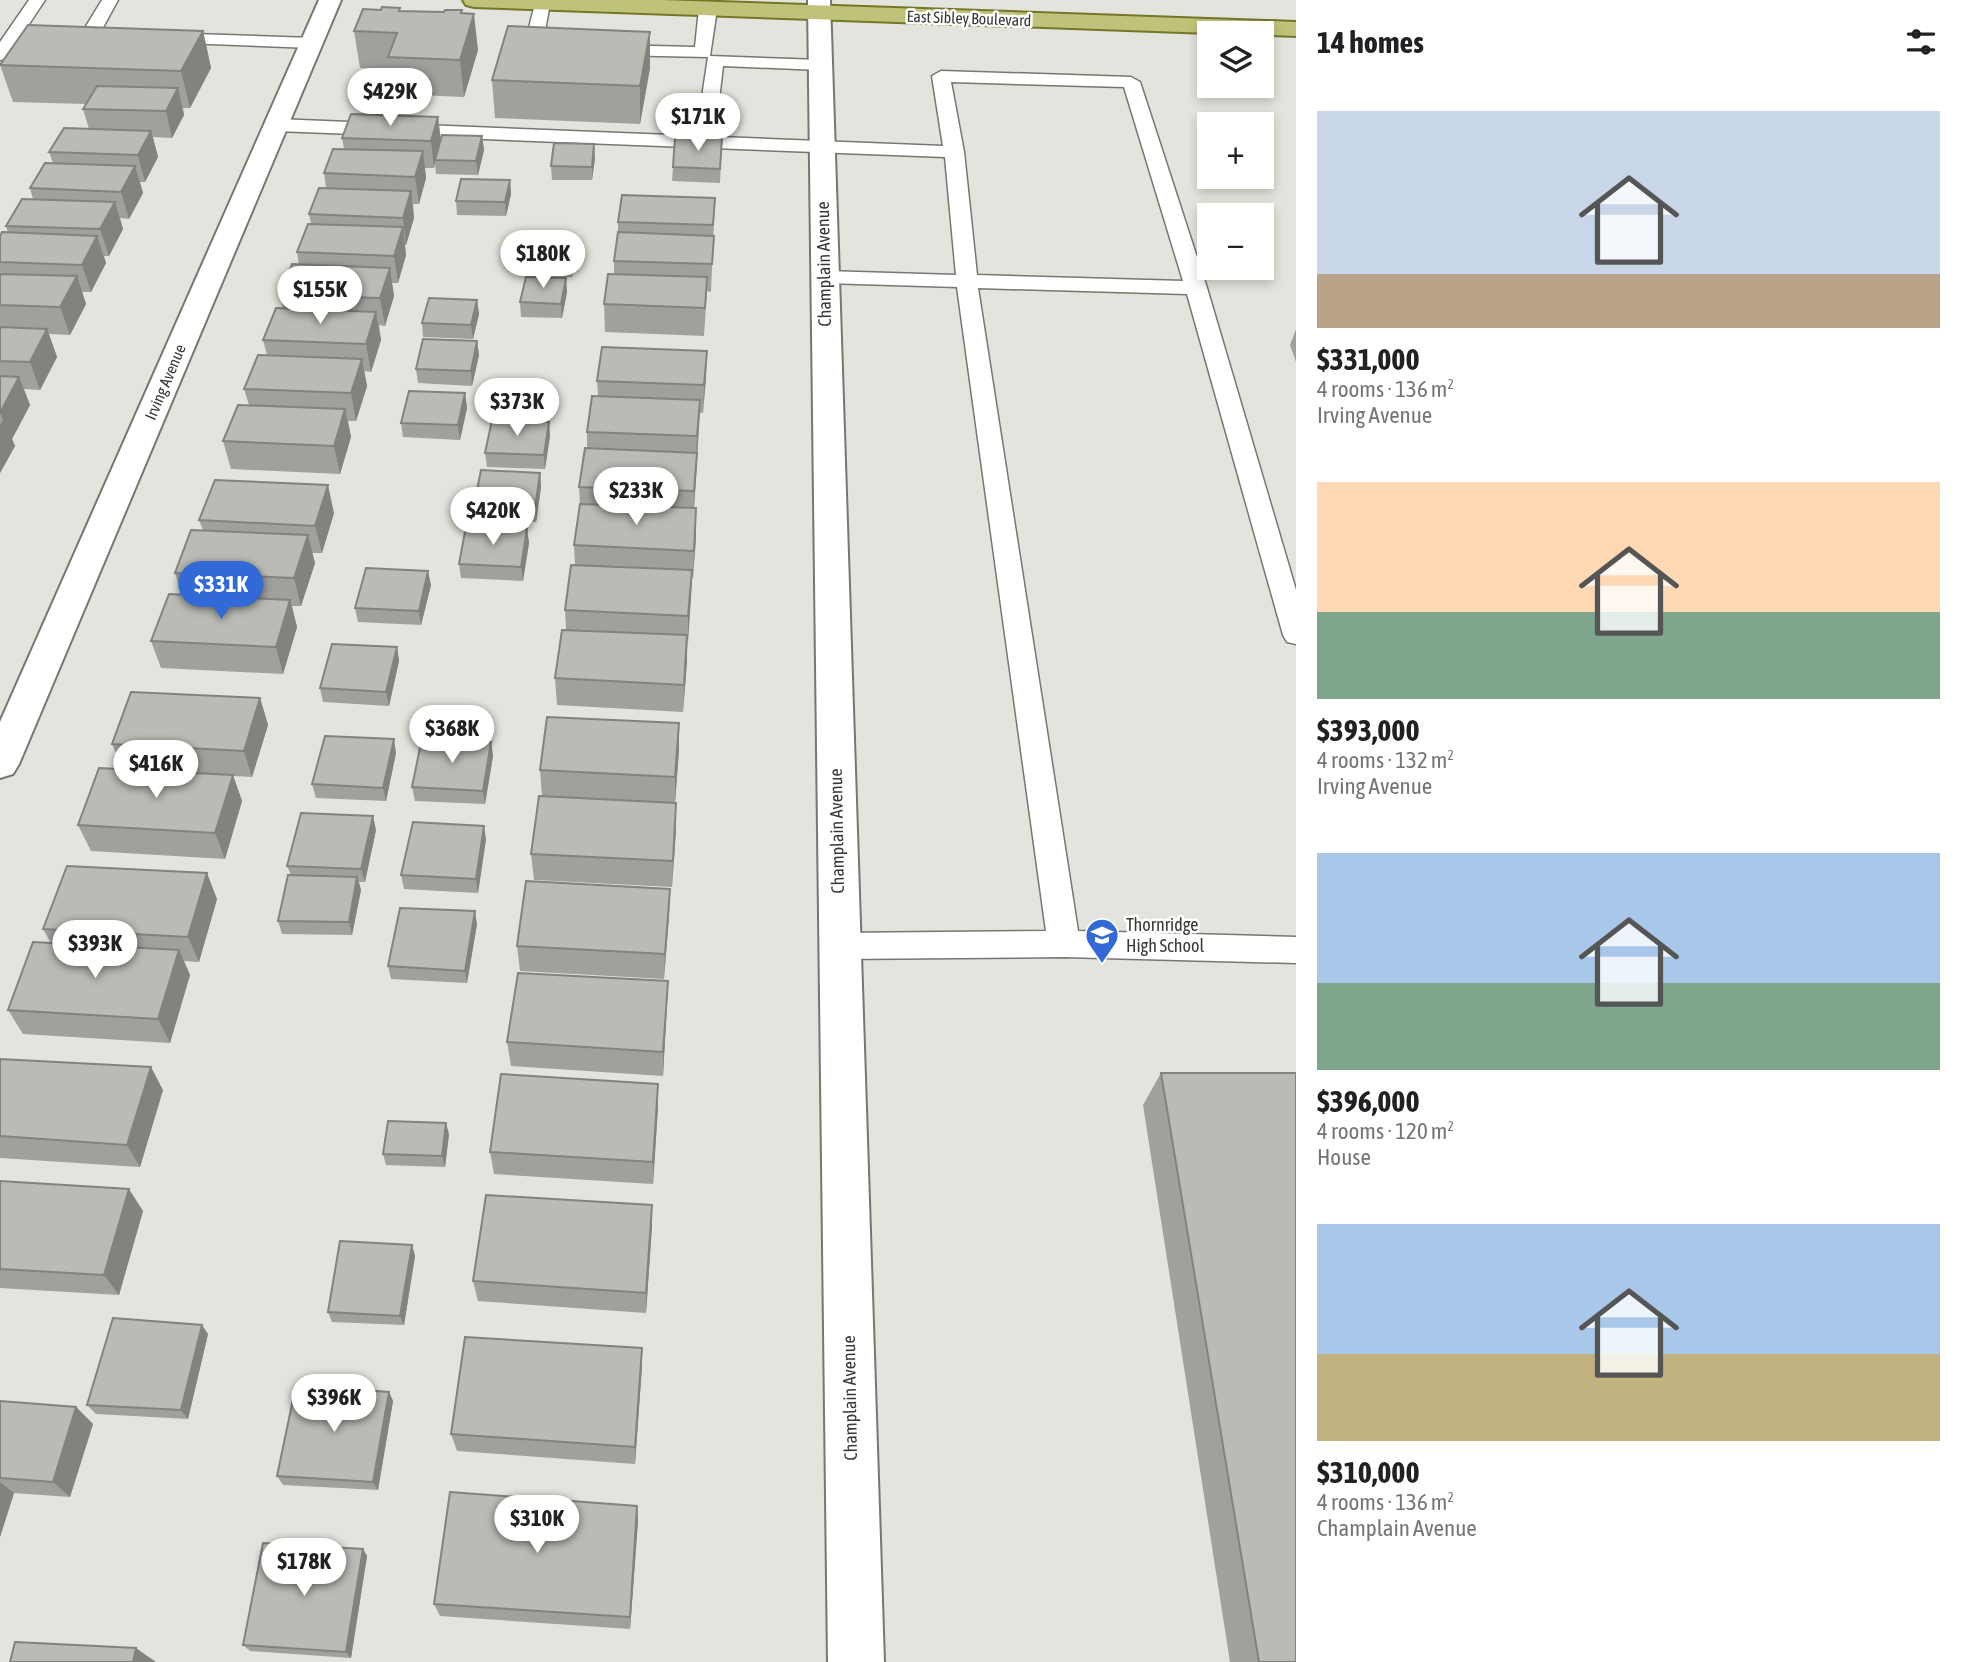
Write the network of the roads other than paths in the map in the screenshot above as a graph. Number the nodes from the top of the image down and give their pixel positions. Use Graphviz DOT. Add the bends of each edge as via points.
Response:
graph roads {
  1 [pos="37,0"];
  2 [pos="110,0"];
  3 [pos="330,0"];
  4 [pos="474,0"];
  5 [pos="542,3"];
  6 [pos="819,7"];
  7 [pos="708,9"];
  8 [pos="1296,29"];
  9 [pos="312,43"];
  10 [pos="572,49"];
  11 [pos="599,50"];
  12 [pos="0,55"];
  13 [pos="709,57"];
  14 [pos="820,65"];
  15 [pos="708,117"];
  16 [pos="276,125"];
  17 [pos="822,146"];
  18 [pos="954,152"];
  19 [pos="825,277"];
  20 [pos="968,283"];
  21 [pos="1196,288"];
  22 [pos="1296,635"];
  23 [pos="13,705"];
  24 [pos="0,764"];
  25 [pos="1064,944"];
  26 [pos="840,946"];
  27 [pos="1296,950"];
  28 [pos="856,1662"];
  1 -- 12 [label="lane"];
  2 -- 9 [label="lane" via="89,36"];
  3 -- 9 [label="street, Irving Avenue"];
  4 -- 5 [label="main road, East Sibley Boulevard"];
  5 -- 7 [label="main road, East Sibley Boulevard"];
  5 -- 10 [label="lane" via="533,47"];
  6 -- 7 [label="main road, East Sibley Boulevard"];
  6 -- 8 [label="main road, East Sibley Boulevard"];
  6 -- 14 [label="street, Champlain Avenue"];
  7 -- 13 [label="lane"];
  9 -- 16 [label="street, Irving Avenue"];
  11 -- 13 [label="lane"];
  13 -- 14 [label="lane"];
  13 -- 15 [label="lane"];
  14 -- 17 [label="street, Champlain Avenue"];
  16 -- 17 [label="lane"];
  16 -- 23 [label="street, Irving Avenue"];
  17 -- 18 [label="lane"];
  17 -- 19 [label="street, Champlain Avenue"];
  18 -- 20 [label="lane"];
  18 -- 21 [label="lane" via="941,76 1131,82"];
  19 -- 20 [label="lane"];
  19 -- 26 [label="street, Champlain Avenue"];
  20 -- 21 [label="lane"];
  20 -- 25 [label="lane"];
  21 -- 22 [label="lane"];
  23 -- 24 [label="street, Irving Avenue"];
  25 -- 26 [label="lane"];
  25 -- 27 [label="lane"];
  26 -- 28 [label="street, Champlain Avenue"];
}
